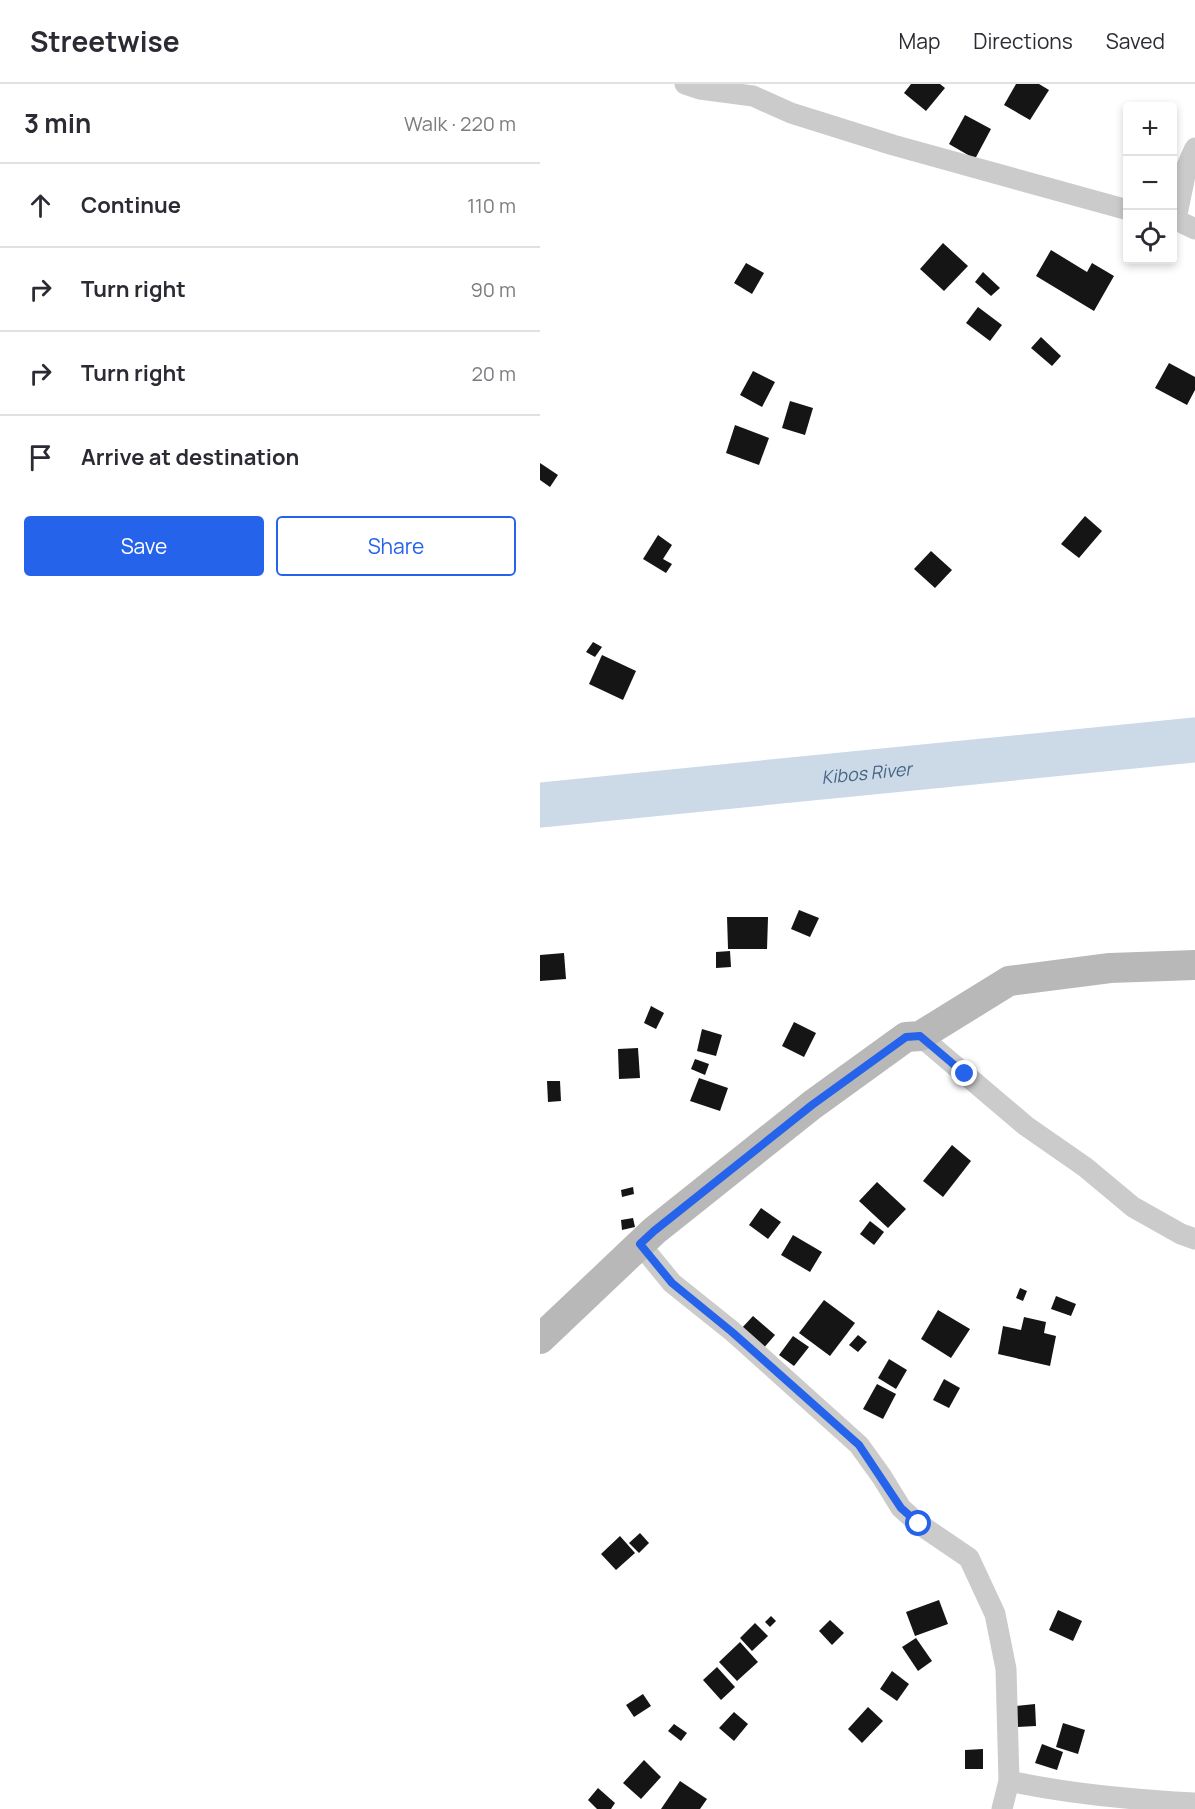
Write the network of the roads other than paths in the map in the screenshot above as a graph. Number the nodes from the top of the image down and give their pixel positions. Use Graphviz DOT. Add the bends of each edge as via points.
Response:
graph roads {
  1 [pos="685,84"];
  2 [pos="1195,148"];
  3 [pos="1123,209"];
  4 [pos="1176,210"];
  5 [pos="1177,220"];
  6 [pos="1195,229"];
  7 [pos="1195,965"];
  8 [pos="920,1036"];
  9 [pos="1195,1239"];
  10 [pos="640,1244"];
  11 [pos="540,1339"];
  12 [pos="1010,1781"];
  13 [pos="1195,1803"];
  14 [pos="1002,1809"];
  1 -- 3 [label="street" via="753,96 893,145"];
  2 -- 4 [label="street"];
  5 -- 6 [label="street"];
  7 -- 8 [label="main road" via="1110,968 1010,981"];
  8 -- 9 [label="street" via="1026,1126 1133,1207"];
  8 -- 10 [label="main road" via="906,1037 812,1105"];
  10 -- 11 [label="main road"];
  10 -- 12 [label="street" via="672,1283 859,1445 901,1508 969,1558 995,1614 1006,1669"];
  12 -- 13 [label="street" via="1158,1802"];
  12 -- 14 [label="street"];
}
